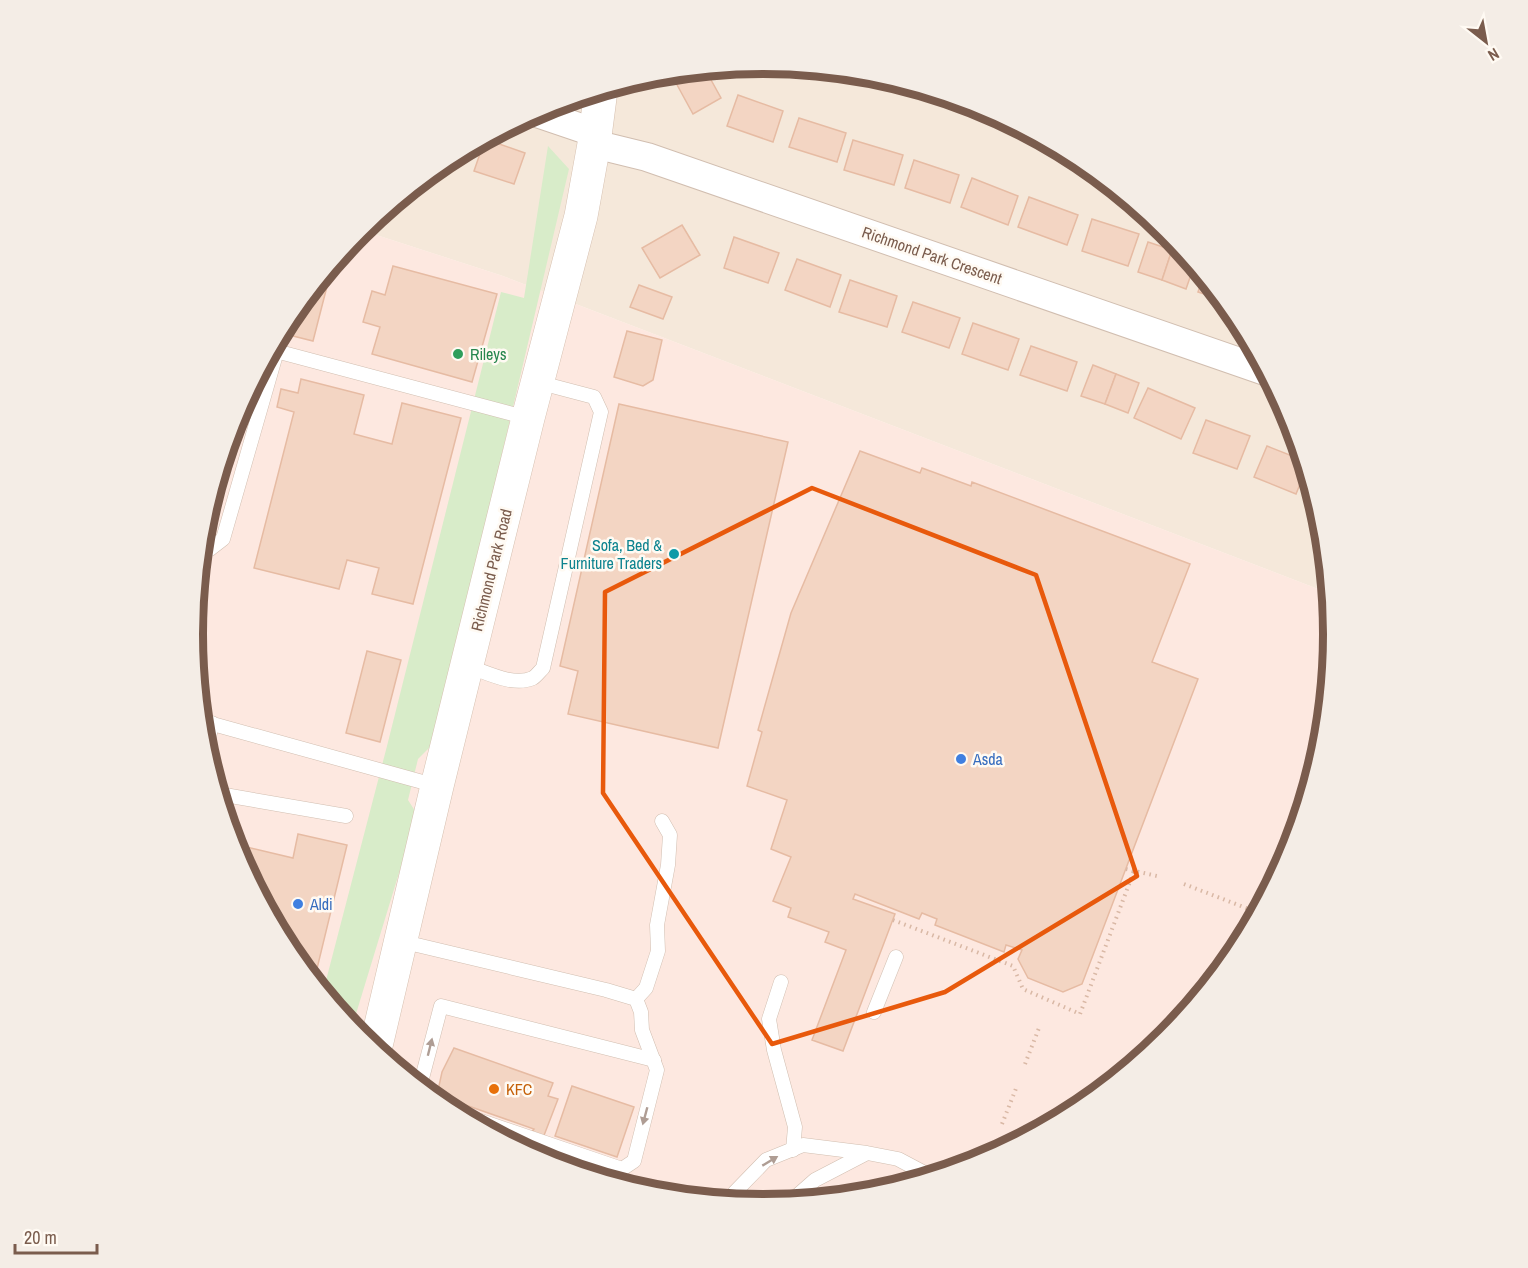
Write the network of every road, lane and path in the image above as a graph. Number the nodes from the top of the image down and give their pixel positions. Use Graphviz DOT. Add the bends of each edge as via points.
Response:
graph roads {
  1 [pos="600,98"];
  2 [pos="547,118"];
  3 [pos="595,139"];
  4 [pos="280,352"];
  5 [pos="1257,368"];
  6 [pos="267,375"];
  7 [pos="537,382"];
  8 [pos="528,418"];
  9 [pos="210,549"];
  10 [pos="467,666"];
  11 [pos="211,723"];
  12 [pos="437,786"];
  13 [pos="228,796"];
  14 [pos="346,816"];
  15 [pos="662,821"];
  16 [pos="1126,869"];
  17 [pos="1134,871"];
  18 [pos="1157,876"];
  19 [pos="1184,884"];
  20 [pos="1251,910"];
  21 [pos="893,920"];
  22 [pos="400,941"];
  23 [pos="896,957"];
  24 [pos="781,982"];
  25 [pos="636,999"];
  26 [pos="874,1012"];
  27 [pos="1039,1028"];
  28 [pos="377,1039"];
  29 [pos="654,1060"];
  30 [pos="1025,1064"];
  31 [pos="422,1078"];
  32 [pos="1017,1086"];
  33 [pos="1002,1124"];
  34 [pos="497,1126"];
  35 [pos="792,1150"];
  36 [pos="867,1153"];
  37 [pos="921,1171"];
  38 [pos="815,1180"];
  39 [pos="812,1192"];
  40 [pos="734,1193"];
  41 [pos="800,1193"];
  1 -- 3 [label="street, Richmond Park Road"];
  2 -- 3 [label="street, Richmond Park Crescent"];
  3 -- 5 [label="street, Richmond Park Crescent"];
  3 -- 7 [label="street, Richmond Park Road" via="581,216"];
  4 -- 8 [label="lane"];
  6 -- 9 [label="lane" via="223,539"];
  7 -- 8 [label="street, Richmond Park Road"];
  7 -- 10 [label="lane" via="594,397 601,412 543,668 534,678 508,680"];
  8 -- 10 [label="street, Richmond Park Road"];
  10 -- 12 [label="street, Richmond Park Road"];
  11 -- 12 [label="lane"];
  12 -- 22 [label="street, Richmond Park Road"];
  13 -- 14 [label="lane"];
  15 -- 25 [label="lane" via="670,835 657,925 658,951 646,988"];
  16 -- 17 [label="path"];
  17 -- 18 [label="path"];
  17 -- 21 [label="path" via="1080,1014 1023,989 1013,966"];
  19 -- 20 [label="path"];
  22 -- 25 [label="lane"];
  22 -- 28 [label="street, Richmond Park Road"];
  23 -- 26 [label="lane"];
  24 -- 35 [label="lane" via="769,1019 795,1127"];
  25 -- 29 [label="lane" via="642,1030"];
  27 -- 30 [label="path"];
  31 -- 29 [label="lane, one-way" via="441,1006"];
  29 -- 34 [label="lane, one-way" via="657,1070 634,1161 622,1169"];
  32 -- 33 [label="path"];
  35 -- 36 [label="lane" via="803,1145"];
  40 -- 35 [label="lane, one-way" via="766,1160"];
  36 -- 37 [label="lane" via="898,1159"];
  36 -- 38 [label="lane"];
  38 -- 39 [label="lane"];
  38 -- 41 [label="lane"];
}
